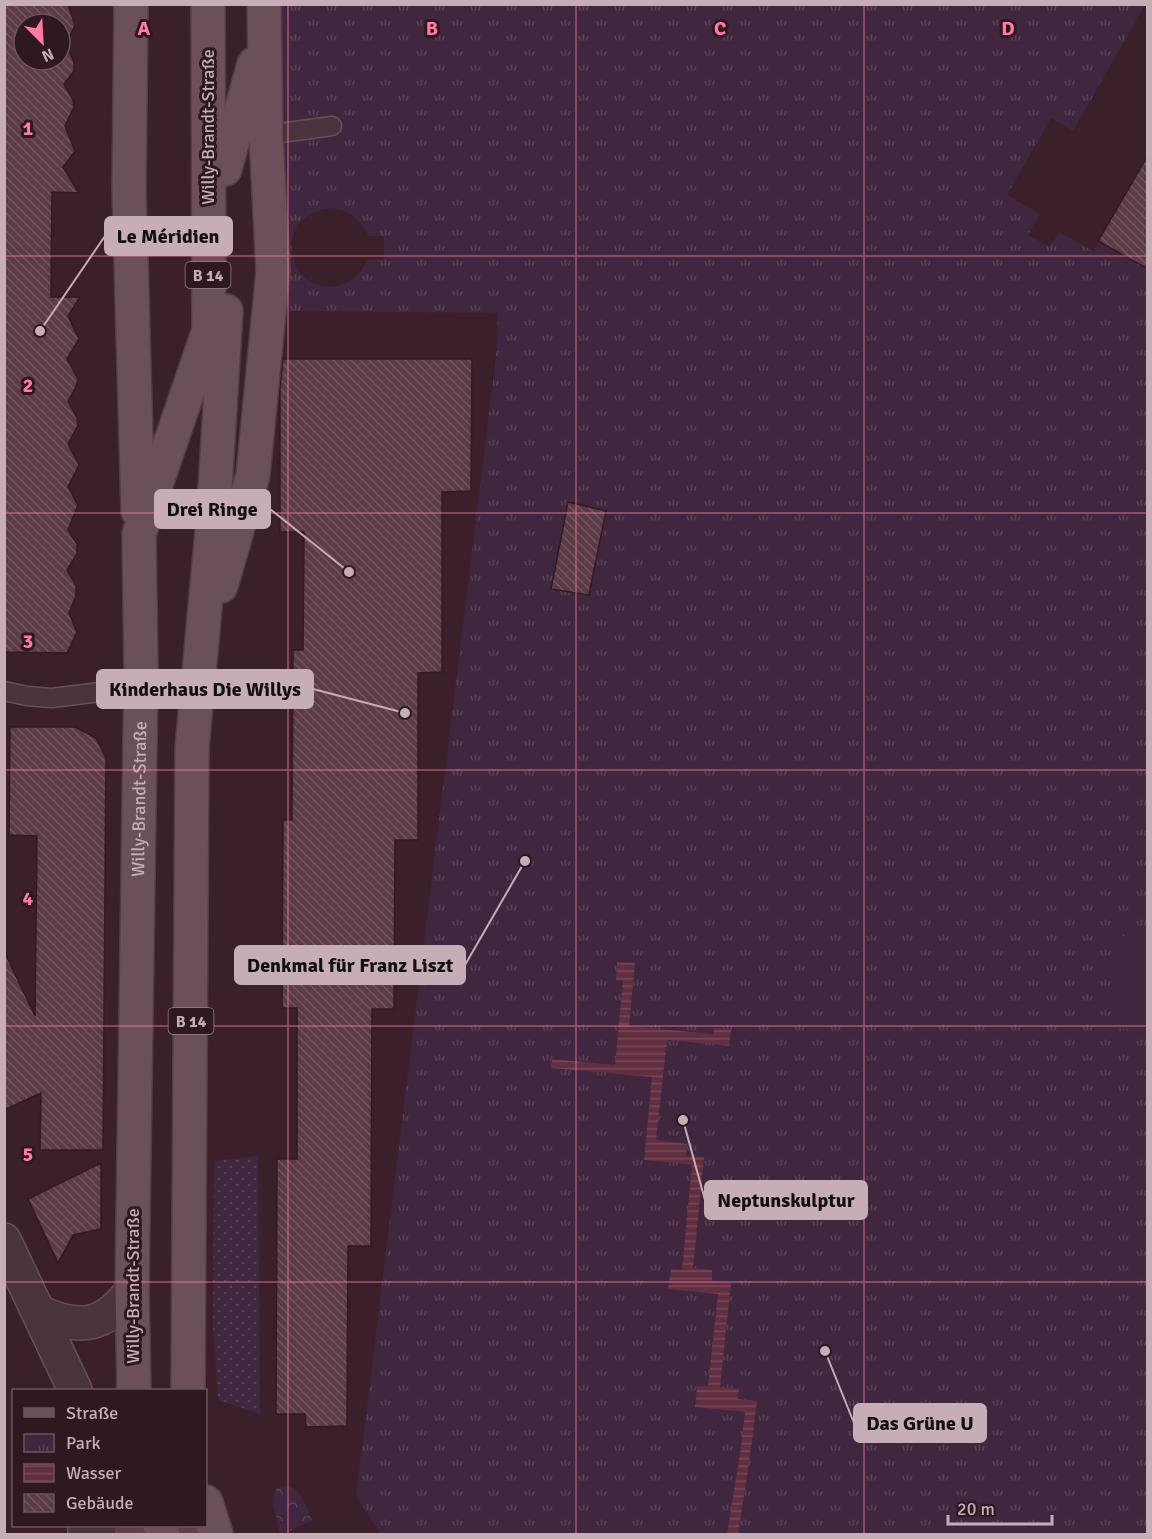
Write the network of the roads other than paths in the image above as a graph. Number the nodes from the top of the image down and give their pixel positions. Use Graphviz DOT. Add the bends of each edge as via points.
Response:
graph roads {
  1 [pos="131,4"];
  2 [pos="208,4"];
  3 [pos="227,4"];
  4 [pos="263,18"];
  5 [pos="332,126"];
  6 [pos="266,135"];
  7 [pos="225,169"];
  8 [pos="139,534"];
  9 [pos="199,663"];
  10 [pos="141,671"];
  11 [pos="4,691"];
  12 [pos="4,1240"];
  13 [pos="132,1290"];
  14 [pos="39,1312"];
  15 [pos="75,1389"];
  16 [pos="134,1389"];
  17 [pos="188,1389"];
  18 [pos="207,1505"];
  19 [pos="216,1534"];
  1 -- 8 [label="main road" via="129,189"];
  2 -- 8 [label="main road, Willy-Brandt-Straße / B 14" via="208,330"];
  3 -- 7 [label="main road, Willy-Brandt-Straße / B 14"];
  4 -- 6 [label="main road"];
  4 -- 7 [label="main road"];
  5 -- 6 [label="lane"];
  6 -- 9 [label="main road" via="273,270 253,475"];
  7 -- 9 [label="main road, Willy-Brandt-Straße / B 14" via="226,328"];
  8 -- 10 [label="main road, Willy-Brandt-Straße / B 14"];
  9 -- 17 [label="main road, Willy-Brandt-Straße / B 14" via="192,748"];
  10 -- 11 [label="lane" via="100,692 52,698"];
  10 -- 13 [label="main road, Willy-Brandt-Straße / B 14"];
  12 -- 14 [label="street"];
  13 -- 14 [label="street" via="117,1308 88,1322 63,1322"];
  13 -- 16 [label="main road, Willy-Brandt-Straße / B 14"];
  14 -- 15 [label="street"];
  18 -- 19 [label="main road"];
}
